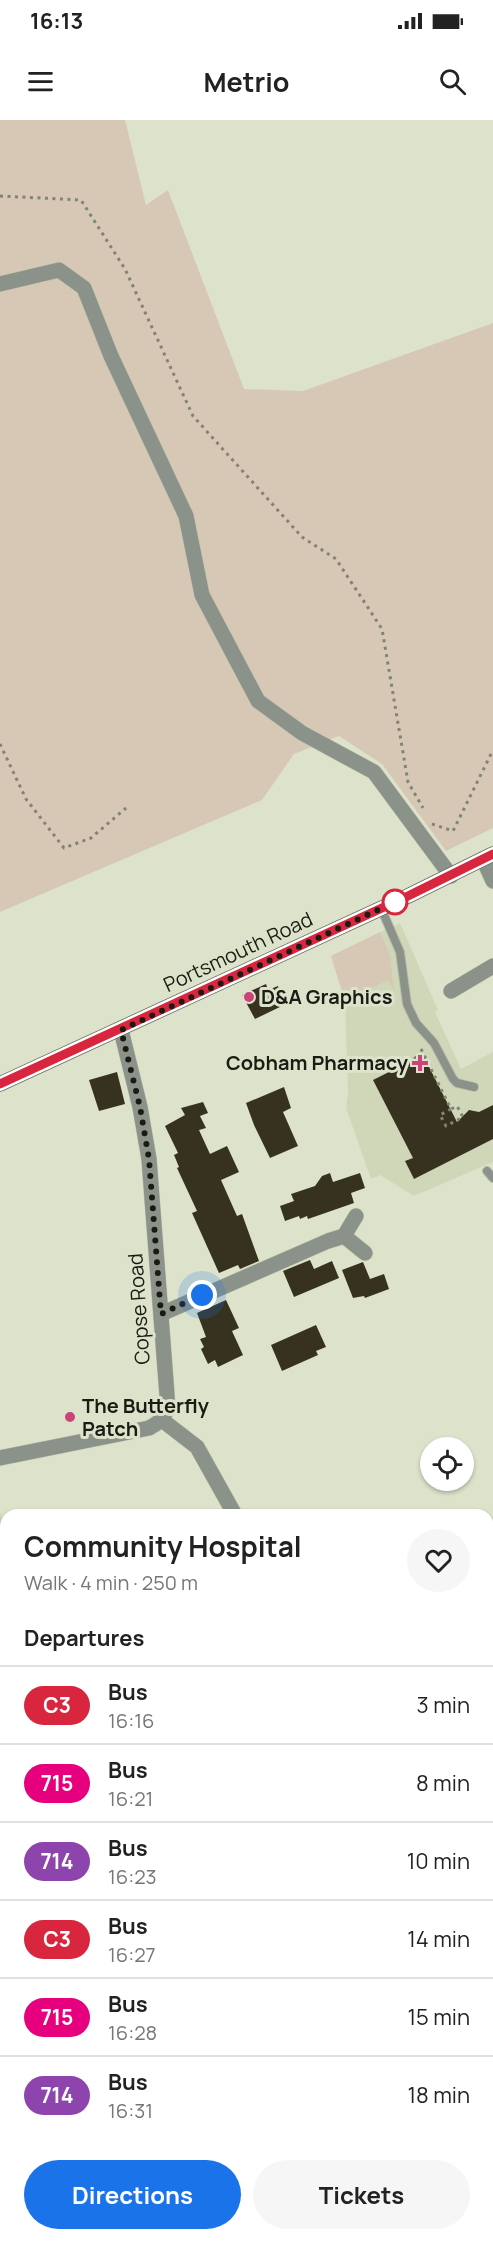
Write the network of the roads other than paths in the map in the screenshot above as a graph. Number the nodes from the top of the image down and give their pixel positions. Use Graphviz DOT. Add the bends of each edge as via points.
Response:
graph roads {
  1 [pos="0,284"];
  2 [pos="488,857"];
  3 [pos="451,876"];
  4 [pos="493,881"];
  5 [pos="381,908"];
  6 [pos="493,966"];
  7 [pos="451,991"];
  8 [pos="121,1030"];
  9 [pos="0,1084"];
  10 [pos="474,1087"];
  11 [pos="356,1216"];
  12 [pos="344,1236"];
  13 [pos="365,1253"];
  14 [pos="161,1314"];
  15 [pos="162,1420"];
  16 [pos="0,1458"];
  17 [pos="232,1509"];
  1 -- 3 [label="street" via="59,270 84,288 111,356 186,516 201,595 258,701 302,733 374,772"];
  2 -- 3 [label="main road, Portsmouth Road"];
  2 -- 4 [label="street"];
  3 -- 5 [label="main road, Portsmouth Road"];
  5 -- 8 [label="main road, Portsmouth Road"];
  5 -- 10 [label="lane" via="399,945 407,1004 416,1023 434,1043 453,1079"];
  6 -- 7 [label="street"];
  8 -- 9 [label="main road, Portsmouth Road"];
  8 -- 14 [label="street, Copse Road" via="149,1159"];
  11 -- 12 [label="street"];
  12 -- 13 [label="street"];
  12 -- 14 [label="street"];
  14 -- 15 [label="street, Copse Road" via="168,1406"];
  15 -- 16 [label="street" via="149,1428"];
  15 -- 17 [label="street" via="197,1447"];
}
